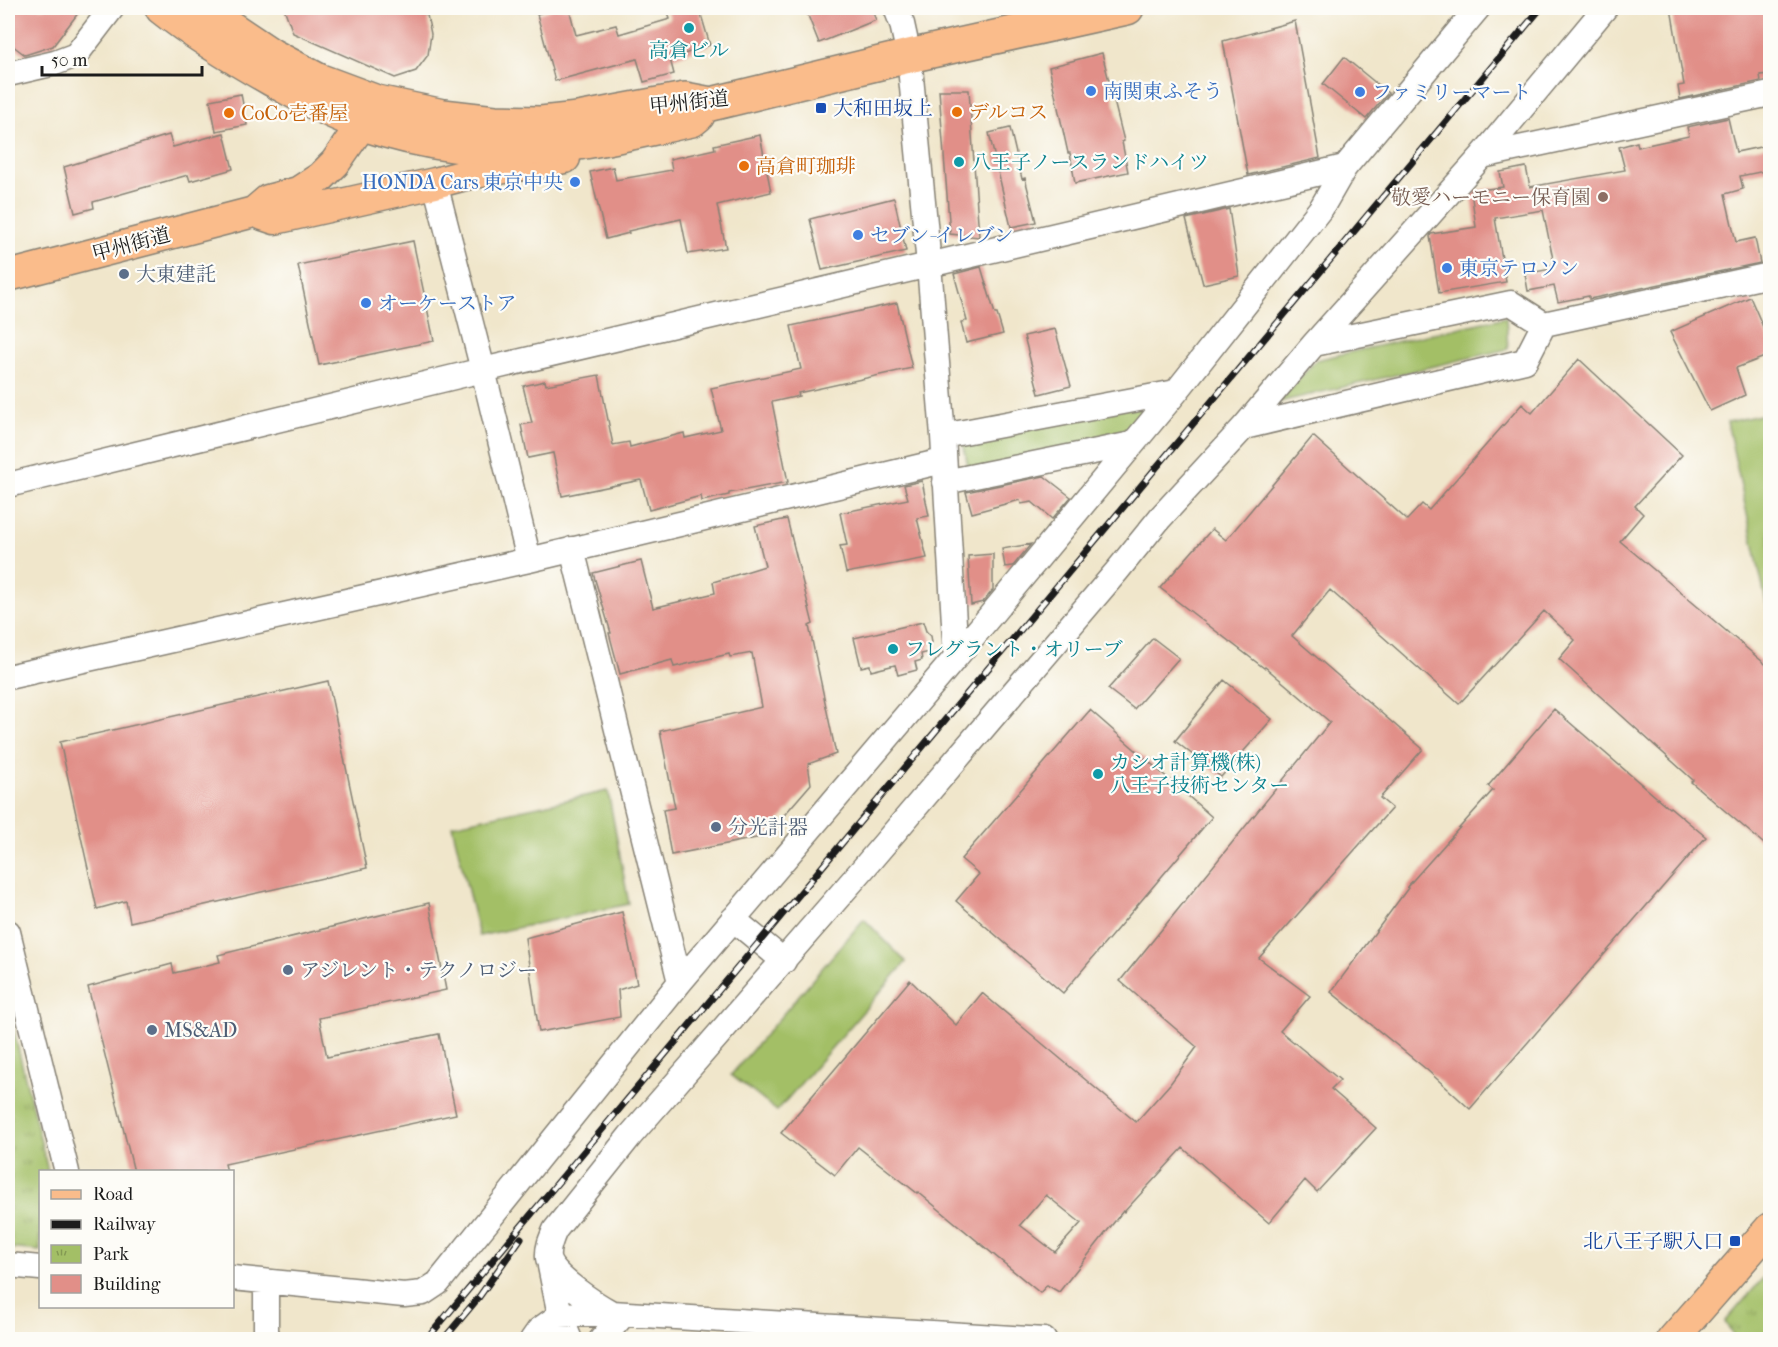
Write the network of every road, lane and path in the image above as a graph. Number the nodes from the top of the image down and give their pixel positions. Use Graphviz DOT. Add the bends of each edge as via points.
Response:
graph roads {
  1 [pos="112,8"];
  2 [pos="162,8"];
  3 [pos="201,8"];
  4 [pos="896,8"];
  5 [pos="1127,8"];
  6 [pos="1478,8"];
  7 [pos="1605,8"];
  8 [pos="909,56"];
  9 [pos="8,74"];
  10 [pos="1770,94"];
  11 [pos="711,104"];
  12 [pos="370,113"];
  13 [pos="663,126"];
  14 [pos="1482,156"];
  15 [pos="1345,167"];
  16 [pos="435,183"];
  17 [pos="255,212"];
  18 [pos="929,265"];
  19 [pos="1770,275"];
  20 [pos="8,276"];
  21 [pos="1544,324"];
  22 [pos="1314,344"];
  23 [pos="483,370"];
  24 [pos="1176,392"];
  25 [pos="1244,426"];
  26 [pos="943,436"];
  27 [pos="1132,444"];
  28 [pos="944,471"];
  29 [pos="8,485"];
  30 [pos="572,549"];
  31 [pos="529,560"];
  32 [pos="956,657"];
  33 [pos="8,677"];
  34 [pos="733,919"];
  35 [pos="8,932"];
  36 [pos="783,962"];
  37 [pos="680,982"];
  38 [pos="67,1170"];
  39 [pos="1770,1228"];
  40 [pos="8,1265"];
  41 [pos="550,1266"];
  42 [pos="39,1268"];
  43 [pos="234,1278"];
  44 [pos="266,1282"];
  45 [pos="618,1313"];
  46 [pos="560,1314"];
  47 [pos="772,1331"];
  48 [pos="269,1340"];
  49 [pos="532,1340"];
  50 [pos="570,1340"];
  51 [pos="601,1340"];
  52 [pos="1044,1340"];
  53 [pos="1672,1340"];
  1 -- 9 [label="street" via="76,55"];
  2 -- 12 [label="highway" via="232,56 309,100"];
  3 -- 12 [label="highway"];
  4 -- 8 [label="street"];
  5 -- 8 [label="highway, 甲州街道"];
  6 -- 15 [label="street"];
  7 -- 14 [label="street"];
  8 -- 11 [label="highway, 甲州街道"];
  8 -- 18 [label="street"];
  10 -- 14 [label="street"];
  11 -- 12 [label="highway, 甲州街道" via="686,99 542,123"];
  11 -- 13 [label="highway" via="692,120"];
  12 -- 13 [label="highway" via="399,134 499,148 546,147"];
  12 -- 17 [label="main road, 甲州街道" via="321,177 298,192 268,200"];
  13 -- 16 [label="main road, 甲州街道" via="648,138"];
  14 -- 22 [label="street"];
  15 -- 18 [label="street"];
  15 -- 24 [label="street" via="1322,207"];
  16 -- 17 [label="main road, 甲州街道" via="275,219"];
  16 -- 23 [label="street"];
  17 -- 20 [label="main road, 甲州街道"];
  18 -- 23 [label="street"];
  18 -- 26 [label="street"];
  19 -- 21 [label="street"];
  21 -- 22 [label="street" via="1510,303"];
  21 -- 25 [label="street" via="1526,361"];
  22 -- 25 [label="street"];
  23 -- 29 [label="street"];
  23 -- 31 [label="street"];
  24 -- 26 [label="street"];
  24 -- 27 [label="street"];
  25 -- 36 [label="street" via="1160,518"];
  26 -- 28 [label="street"];
  27 -- 28 [label="street"];
  27 -- 32 [label="street"];
  28 -- 30 [label="street"];
  28 -- 32 [label="street"];
  30 -- 31 [label="street"];
  30 -- 37 [label="street"];
  31 -- 33 [label="street"];
  32 -- 34 [label="street"];
  34 -- 36 [label="street"];
  34 -- 37 [label="street"];
  35 -- 38 [label="street"];
  36 -- 41 [label="street" via="630,1136 555,1230 550,1241"];
  37 -- 44 [label="street" via="438,1283 423,1293 404,1295"];
  39 -- 53 [label="main road"];
  40 -- 42 [label="street"];
  41 -- 45 [label="street" via="586,1298"];
  41 -- 46 [label="street"];
  43 -- 44 [label="street"];
  44 -- 48 [label="street"];
  45 -- 46 [label="street"];
  45 -- 47 [label="street"];
  45 -- 51 [label="street"];
  46 -- 49 [label="street"];
  46 -- 50 [label="street"];
  47 -- 52 [label="street"];
}
